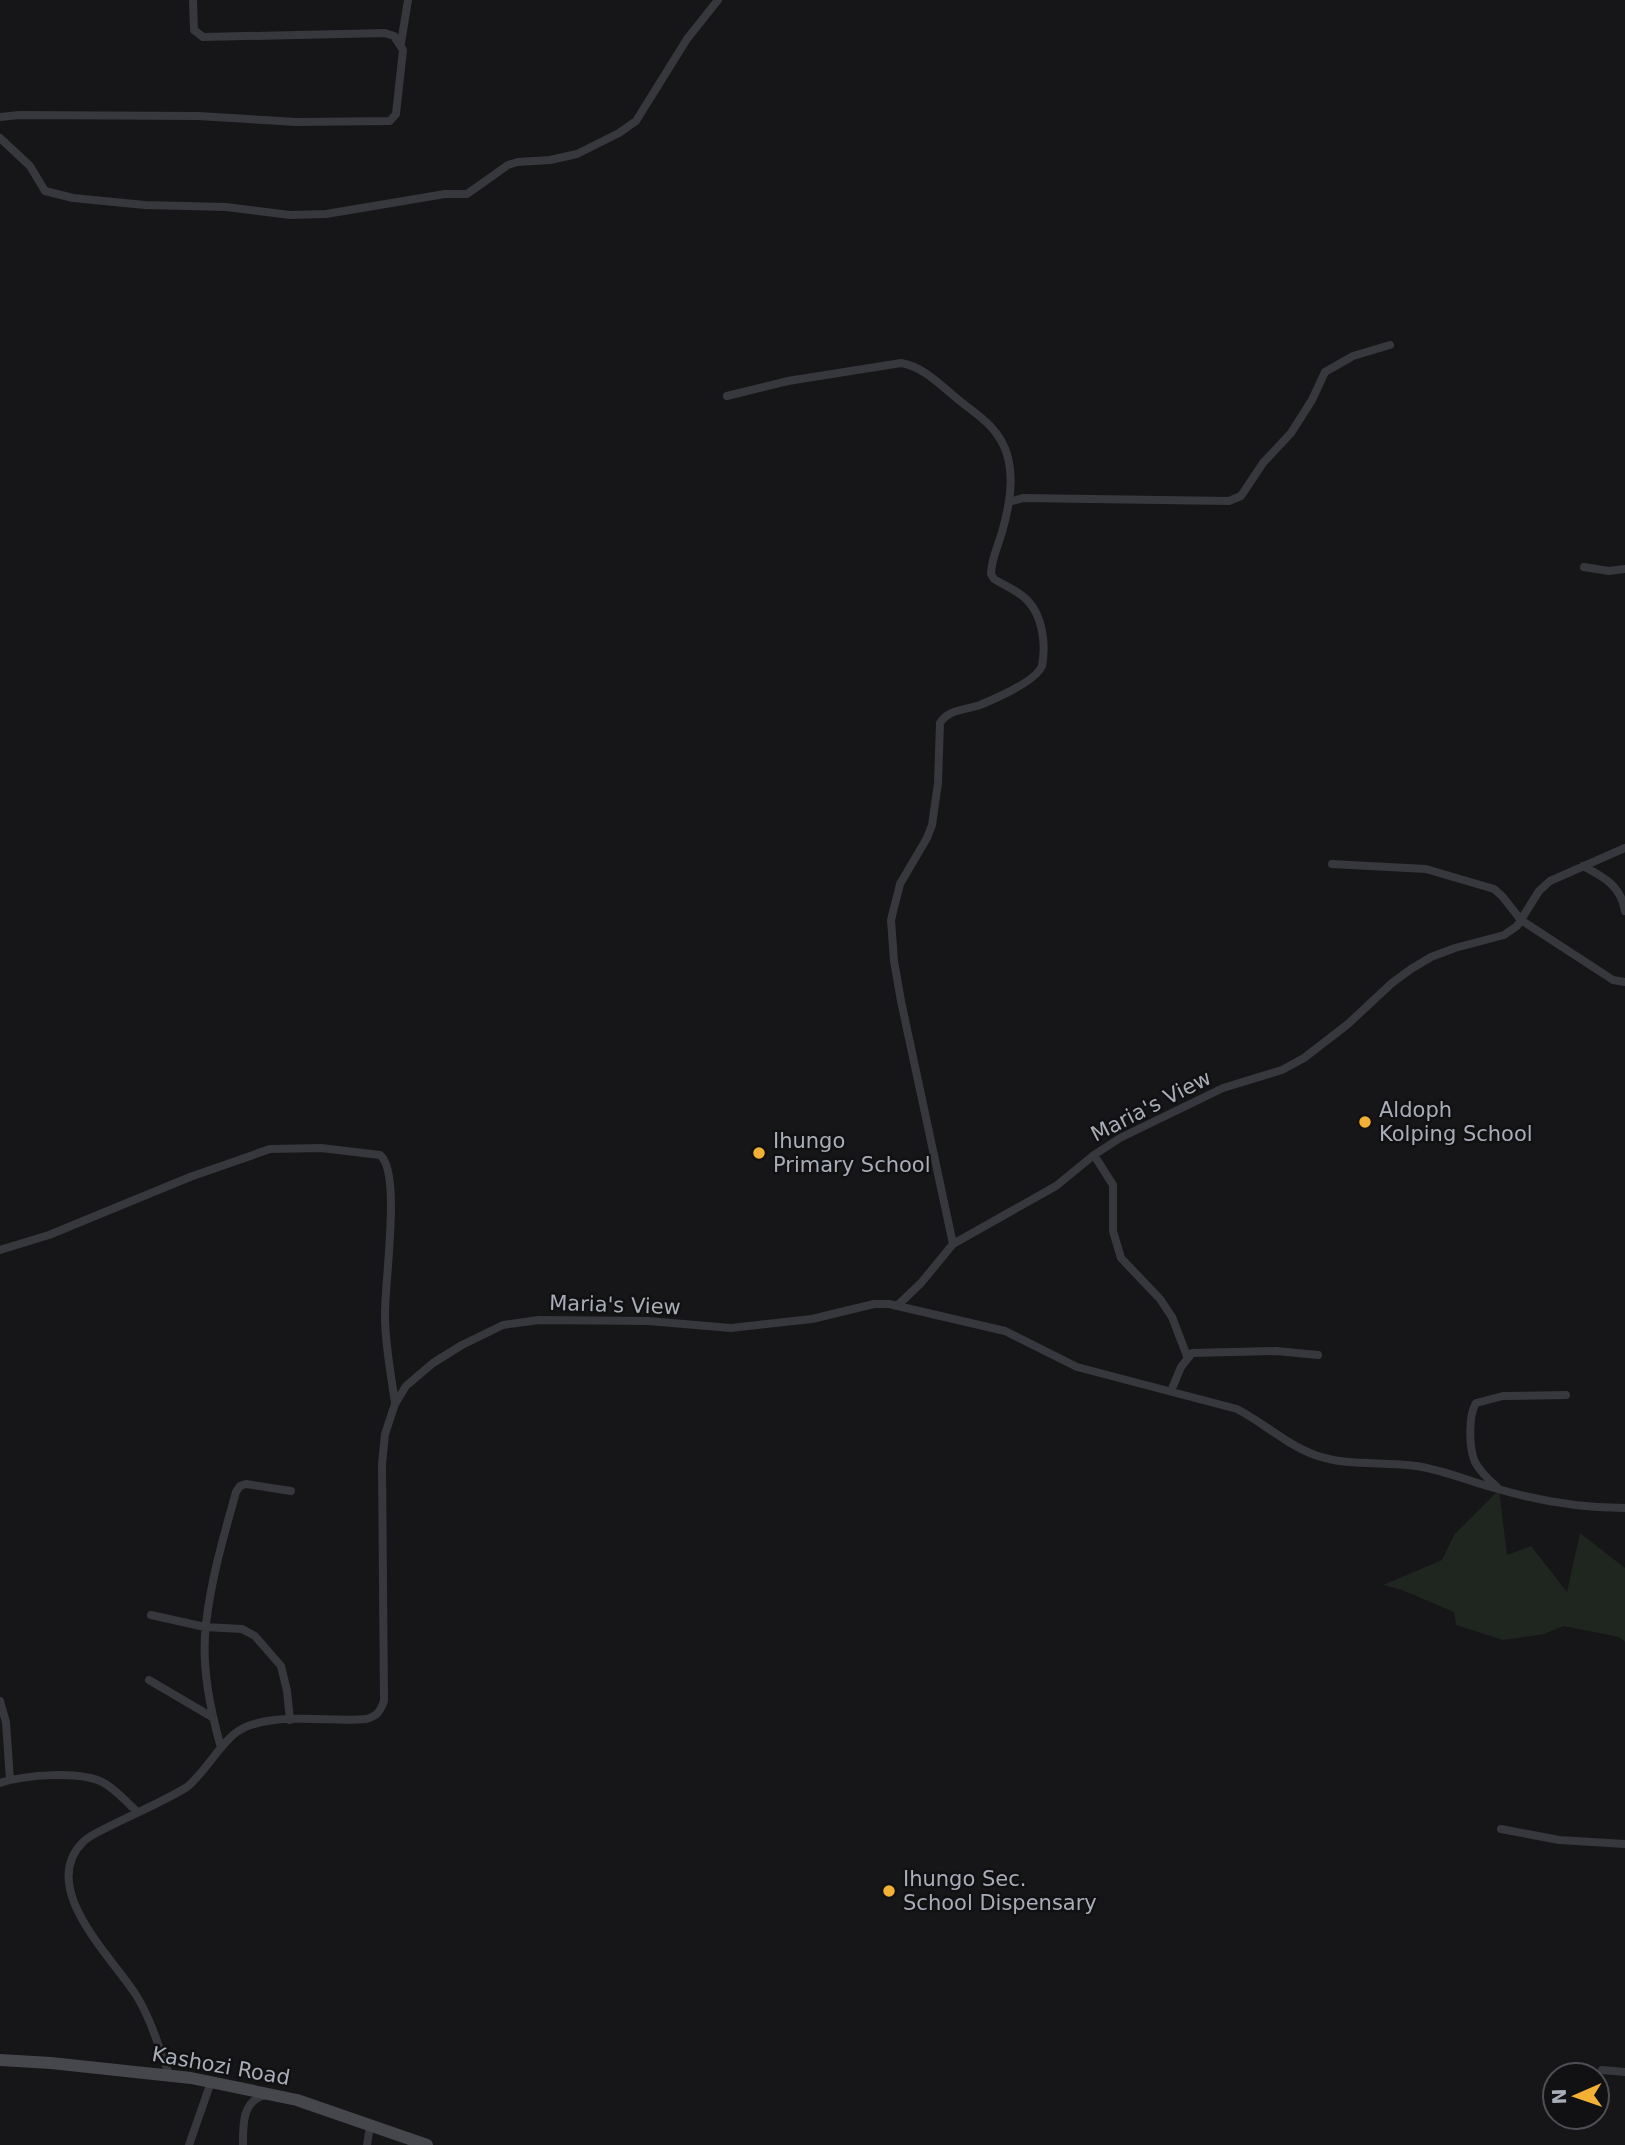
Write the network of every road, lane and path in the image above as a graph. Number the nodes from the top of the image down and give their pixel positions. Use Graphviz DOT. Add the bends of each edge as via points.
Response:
graph roads {
  1 [pos="193,0"];
  2 [pos="408,0"];
  3 [pos="719,0"];
  4 [pos="401,43"];
  5 [pos="0,117"];
  6 [pos="0,138"];
  7 [pos="1390,345"];
  8 [pos="727,396"];
  9 [pos="1009,502"];
  10 [pos="1584,567"];
  11 [pos="1625,569"];
  12 [pos="1625,848"];
  13 [pos="1332,864"];
  14 [pos="1583,866"];
  15 [pos="1625,911"];
  16 [pos="1521,919"];
  17 [pos="1625,982"];
  18 [pos="1094,1155"];
  19 [pos="953,1244"];
  20 [pos="0,1250"];
  21 [pos="898,1305"];
  22 [pos="1318,1354"];
  23 [pos="1187,1356"];
  24 [pos="1171,1391"];
  25 [pos="1566,1395"];
  26 [pos="395,1404"];
  27 [pos="1499,1490"];
  28 [pos="291,1491"];
  29 [pos="1625,1508"];
  30 [pos="151,1615"];
  31 [pos="205,1627"];
  32 [pos="149,1680"];
  33 [pos="0,1701"];
  34 [pos="212,1717"];
  35 [pos="290,1720"];
  36 [pos="221,1748"];
  37 [pos="10,1780"];
  38 [pos="0,1783"];
  39 [pos="137,1812"];
  40 [pos="1501,1829"];
  41 [pos="1625,1844"];
  42 [pos="0,2060"];
  43 [pos="169,2074"];
  44 [pos="211,2082"];
  45 [pos="270,2094"];
  46 [pos="370,2126"];
  47 [pos="189,2145"];
  48 [pos="243,2145"];
  49 [pos="367,2145"];
  50 [pos="427,2145"];
  1 -- 4 [label="street" via="194,30 203,37 385,33"];
  2 -- 4 [label="street"];
  3 -- 6 [label="street" via="687,39 636,121 577,154 508,166 467,194 290,215 73,198 45,191 30,166"];
  4 -- 5 [label="street" via="398,106 390,121"];
  7 -- 9 [label="street" via="1353,356 1325,372 1291,433 1241,496 1229,501 1023,498"];
  8 -- 9 [label="street" via="788,381 910,364 997,433 1009,459"];
  9 -- 19 [label="street" via="991,574 1034,610 1043,637 1042,666 1031,679 980,705 947,714 940,723 932,825 900,884 891,920 901,1001"];
  10 -- 11 [label="street"];
  12 -- 14 [label="street, Maria's View"];
  13 -- 16 [label="street" via="1426,869 1480,884 1502,895"];
  14 -- 15 [label="street" via="1613,884"];
  14 -- 16 [label="street, Maria's View" via="1550,881"];
  16 -- 17 [label="street" via="1613,980"];
  16 -- 18 [label="street, Maria's View" via="1504,935 1455,948 1411,969 1304,1058 1282,1070 1223,1088"];
  18 -- 19 [label="street, Maria's View" via="1056,1186"];
  18 -- 23 [label="street" via="1113,1185 1113,1231 1121,1258 1160,1299"];
  19 -- 21 [label="street, Maria's View"];
  20 -- 26 [label="street" via="270,1149 321,1148 380,1155 389,1166 391,1182 385,1316"];
  21 -- 24 [label="street" via="1005,1331 1077,1367"];
  21 -- 26 [label="street, Maria's View" via="874,1304 811,1319 731,1328 648,1321 539,1320 503,1325 433,1363 406,1386"];
  22 -- 23 [label="street" via="1205,1352"];
  23 -- 24 [label="street"];
  24 -- 27 [label="street" via="1237,1409 1294,1446 1322,1457 1418,1466"];
  25 -- 27 [label="street" via="1503,1396 1476,1402 1471,1417 1473,1455"];
  26 -- 35 [label="street, Maria's View" via="384,1434 382,1464 384,1701 380,1712 366,1719"];
  27 -- 29 [label="street" via="1534,1499"];
  28 -- 31 [label="street" via="246,1485 236,1492"];
  30 -- 31 [label="street"];
  31 -- 34 [label="street"];
  31 -- 35 [label="street" via="242,1629 255,1636 281,1666"];
  32 -- 34 [label="street"];
  33 -- 37 [label="street"];
  34 -- 36 [label="street"];
  35 -- 36 [label="street, Maria's View" via="247,1727"];
  36 -- 39 [label="street, Maria's View" via="187,1787"];
  37 -- 38 [label="street"];
  37 -- 39 [label="street" via="94,1779 105,1783"];
  39 -- 43 [label="street, Maria's View" via="85,1839 70,1865 70,1884 83,1921 142,2006"];
  40 -- 41 [label="street" via="1559,1840"];
  42 -- 43 [label="main road, Kashozi Road"];
  43 -- 44 [label="main road, Kashozi Road"];
  44 -- 45 [label="main road, Kashozi Road"];
  44 -- 47 [label="street"];
  45 -- 46 [label="main road, Kashozi Road"];
  45 -- 48 [label="street" via="248,2105"];
  46 -- 49 [label="street"];
  46 -- 50 [label="main road, Kashozi Road"];
}
